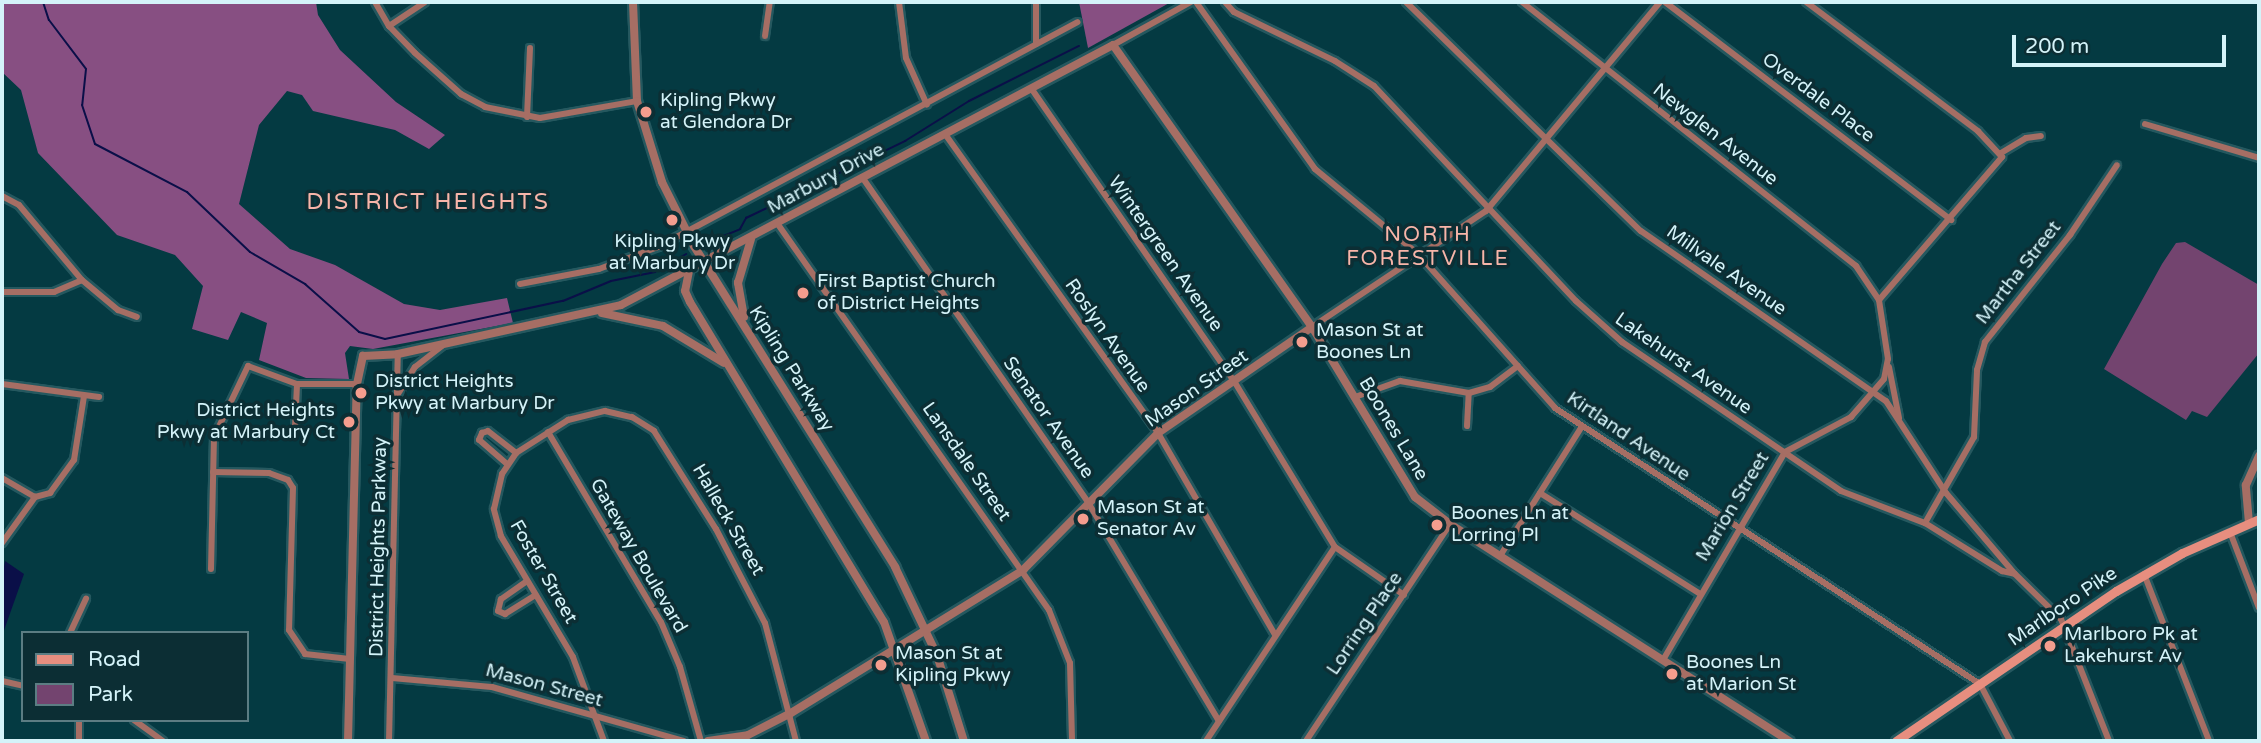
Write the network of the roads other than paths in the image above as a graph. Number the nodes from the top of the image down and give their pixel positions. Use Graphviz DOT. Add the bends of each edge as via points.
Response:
graph roads {
  1 [pos="375,2"];
  2 [pos="425,2"];
  3 [pos="633,2"];
  4 [pos="770,2"];
  5 [pos="900,2"];
  6 [pos="1036,2"];
  7 [pos="1194,2"];
  8 [pos="1225,2"];
  9 [pos="1406,2"];
  10 [pos="1522,2"];
  11 [pos="1662,2"];
  12 [pos="1806,2"];
  13 [pos="1077,22"];
  14 [pos="389,26"];
  15 [pos="765,36"];
  16 [pos="1036,44"];
  17 [pos="1113,45"];
  18 [pos="530,48"];
  19 [pos="1606,69"];
  20 [pos="1031,88"];
  21 [pos="637,101"];
  22 [pos="927,105"];
  23 [pos="527,117"];
  24 [pos="2145,124"];
  25 [pos="945,134"];
  26 [pos="2040,136"];
  27 [pos="1547,141"];
  28 [pos="2001,153"];
  29 [pos="2259,158"];
  30 [pos="2117,165"];
  31 [pos="862,177"];
  32 [pos="2,196"];
  33 [pos="1489,207"];
  34 [pos="1951,220"];
  35 [pos="777,223"];
  36 [pos="688,232"];
  37 [pos="752,237"];
  38 [pos="1418,254"];
  39 [pos="706,262"];
  40 [pos="689,271"];
  41 [pos="82,280"];
  42 [pos="520,284"];
  43 [pos="2,292"];
  44 [pos="1879,300"];
  45 [pos="599,313"];
  46 [pos="137,317"];
  47 [pos="747,327"];
  48 [pos="1312,327"];
  49 [pos="458,340"];
  50 [pos="398,354"];
  51 [pos="360,359"];
  52 [pos="1888,365"];
  53 [pos="1518,366"];
  54 [pos="732,370"];
  55 [pos="1234,381"];
  56 [pos="2,384"];
  57 [pos="297,384"];
  58 [pos="357,384"];
  59 [pos="1875,391"];
  60 [pos="1469,393"];
  61 [pos="84,396"];
  62 [pos="397,396"];
  63 [pos="99,397"];
  64 [pos="1354,397"];
  65 [pos="1899,420"];
  66 [pos="1467,426"];
  67 [pos="295,427"];
  68 [pos="1581,428"];
  69 [pos="548,432"];
  70 [pos="1158,433"];
  71 [pos="1785,452"];
  72 [pos="516,453"];
  73 [pos="2259,456"];
  74 [pos="507,464"];
  75 [pos="213,472"];
  76 [pos="2,478"];
  77 [pos="1540,493"];
  78 [pos="1946,493"];
  79 [pos="35,497"];
  80 [pos="1088,504"];
  81 [pos="2259,519"];
  82 [pos="1925,523"];
  83 [pos="2249,523"];
  84 [pos="1450,524"];
  85 [pos="1738,527"];
  86 [pos="2230,532"];
  87 [pos="2,543"];
  88 [pos="1335,547"];
  89 [pos="1500,556"];
  90 [pos="211,569"];
  91 [pos="1023,570"];
  92 [pos="2144,574"];
  93 [pos="2015,575"];
  94 [pos="527,581"];
  95 [pos="1699,593"];
  96 [pos="536,595"];
  97 [pos="1404,595"];
  98 [pos="86,599"];
  99 [pos="2259,608"];
  100 [pos="2064,625"];
  101 [pos="926,630"];
  102 [pos="71,631"];
  103 [pos="1275,635"];
  104 [pos="896,648"];
  105 [pos="350,659"];
  106 [pos="1663,660"];
  107 [pos="393,678"];
  108 [pos="2,681"];
  109 [pos="1980,684"];
  110 [pos="21,686"];
  111 [pos="792,713"];
  112 [pos="597,717"];
  113 [pos="1219,721"];
  114 [pos="79,722"];
  115 [pos="137,722"];
  116 [pos="389,738"];
  117 [pos="745,738"];
  118 [pos="79,741"];
  119 [pos="163,741"];
  120 [pos="348,741"];
  121 [pos="397,741"];
  122 [pos="604,741"];
  123 [pos="684,741"];
  124 [pos="701,741"];
  125 [pos="708,741"];
  126 [pos="796,741"];
  127 [pos="926,741"];
  128 [pos="964,741"];
  129 [pos="1072,741"];
  130 [pos="1206,741"];
  131 [pos="1306,741"];
  132 [pos="1789,741"];
  133 [pos="1896,741"];
  134 [pos="2010,741"];
  135 [pos="2109,741"];
  136 [pos="2209,741"];
  1 -- 14 [label="street"];
  2 -- 14 [label="street"];
  3 -- 21 [label="street, Kipling Parkway"];
  4 -- 15 [label="street"];
  5 -- 22 [label="street" via="906,58"];
  6 -- 16 [label="street"];
  7 -- 17 [label="street, Marbury Drive"];
  7 -- 38 [label="street, Kirtland Avenue" via="1315,169"];
  8 -- 33 [label="street, Lakehurst Avenue" via="1234,12 1335,61 1374,86"];
  9 -- 27 [label="street, Millvale Avenue"];
  10 -- 19 [label="street, Newglen Avenue"];
  11 -- 19 [label="street, Mason Street"];
  11 -- 34 [label="street, Overdale Place"];
  12 -- 28 [label="street" via="1979,131"];
  13 -- 16 [label="street, Marbury Drive"];
  14 -- 23 [label="street" via="461,94 492,109"];
  16 -- 22 [label="street, Marbury Drive"];
  17 -- 20 [label="street, Marbury Drive"];
  17 -- 48 [label="street, Boones Lane"];
  18 -- 23 [label="street"];
  19 -- 27 [label="street, Mason Street"];
  19 -- 44 [label="street, Newglen Avenue" via="1856,266"];
  20 -- 25 [label="street, Marbury Drive"];
  20 -- 55 [label="street, Wintergreen Avenue"];
  21 -- 23 [label="street"];
  21 -- 36 [label="street, Kipling Parkway" via="654,163"];
  22 -- 36 [label="street, Marbury Drive"];
  24 -- 29 [label="street"];
  25 -- 31 [label="street, Marbury Drive"];
  25 -- 70 [label="street, Roslyn Avenue"];
  26 -- 28 [label="street" via="2026,138"];
  27 -- 33 [label="street, Mason Street"];
  27 -- 59 [label="street, Millvale Avenue" via="1667,251"];
  28 -- 34 [label="street" via="2000,161"];
  30 -- 78 [label="street, Martha Street" via="2070,235 1985,342 1977,370 1974,437"];
  31 -- 35 [label="street, Marbury Drive"];
  31 -- 80 [label="street, Senator Avenue"];
  32 -- 41 [label="street" via="19,205"];
  33 -- 38 [label="street, Mason Street"];
  33 -- 71 [label="street, Lakehurst Avenue" via="1607,330"];
  34 -- 44 [label="street"];
  35 -- 37 [label="street, Marbury Drive"];
  35 -- 91 [label="street, Lansdale Street"];
  36 -- 39 [label="street, Kipling Parkway"];
  36 -- 42 [label="street, Marbury Drive" via="599,269"];
  37 -- 39 [label="street, Marbury Drive"];
  37 -- 47 [label="street" via="738,283"];
  38 -- 48 [label="street, Mason Street"];
  38 -- 53 [label="street, Kirtland Avenue"];
  39 -- 40 [label="street, Marbury Drive"];
  39 -- 47 [label="street, Kipling Parkway"];
  40 -- 45 [label="street, Marbury Drive"];
  40 -- 54 [label="street" via="687,295"];
  41 -- 43 [label="street" via="54,292"];
  41 -- 46 [label="street" via="118,310"];
  44 -- 52 [label="street"];
  45 -- 49 [label="street, Marbury Drive"];
  45 -- 54 [label="street" via="676,332"];
  47 -- 101 [label="street, Kipling Parkway" via="895,567"];
  48 -- 55 [label="street, Mason Street"];
  48 -- 64 [label="street, Boones Lane"];
  49 -- 50 [label="street, Marbury Drive"];
  49 -- 62 [label="street, Marbury Drive" via="428,354"];
  50 -- 51 [label="street, Marbury Drive" via="370,354"];
  50 -- 62 [label="street, District Heights Parkway"];
  51 -- 58 [label="street, District Heights Parkway"];
  52 -- 59 [label="street, Marion Street"];
  52 -- 65 [label="street"];
  53 -- 60 [label="street" via="1490,387"];
  53 -- 68 [label="street, Kirtland Avenue" via="1555,408"];
  54 -- 104 [label="street" via="867,591"];
  55 -- 70 [label="street, Mason Street"];
  55 -- 88 [label="street, Wintergreen Avenue"];
  56 -- 61 [label="street"];
  57 -- 58 [label="street"];
  57 -- 67 [label="street"];
  57 -- 75 [label="street" via="248,366 216,429"];
  58 -- 105 [label="street, District Heights Parkway"];
  59 -- 65 [label="street, Millvale Avenue"];
  59 -- 71 [label="street, Marion Street" via="1844,423"];
  60 -- 64 [label="street" via="1400,381"];
  60 -- 66 [label="street"];
  61 -- 63 [label="street"];
  61 -- 79 [label="street" via="74,460 50,493"];
  62 -- 107 [label="street, District Heights Parkway"];
  64 -- 84 [label="street, Boones Lane" via="1407,486"];
  65 -- 78 [label="street, Millvale Avenue"];
  68 -- 77 [label="street"];
  68 -- 85 [label="street, Kirtland Avenue"];
  69 -- 72 [label="street, Foster Street"];
  69 -- 111 [label="street, Halleck Street" via="578,415 605,411 632,417 654,431 744,578 771,639"];
  69 -- 124 [label="street, Gateway Boulevard" via="661,622 687,687"];
  70 -- 80 [label="street, Mason Street"];
  70 -- 103 [label="street, Roslyn Avenue"];
  71 -- 82 [label="street, Lakehurst Avenue" via="1841,491"];
  71 -- 85 [label="street, Marion Street"];
  72 -- 74 [label="street, Foster Street"];
  72 -- 74 [label="street" via="488,431 482,433 479,440"];
  73 -- 83 [label="street" via="2246,485"];
  74 -- 94 [label="street, Foster Street" via="496,493 495,518"];
  75 -- 90 [label="street"];
  75 -- 105 [label="street" via="269,473 288,481 293,488 289,630 305,654"];
  76 -- 79 [label="street"];
  77 -- 89 [label="street"];
  77 -- 95 [label="street"];
  78 -- 82 [label="street, Martha Street"];
  78 -- 93 [label="street, Millvale Avenue"];
  79 -- 87 [label="street"];
  80 -- 91 [label="street, Mason Street"];
  80 -- 113 [label="street, Senator Avenue"];
  81 -- 83 [label="main road, Marlboro Pike"];
  82 -- 93 [label="street, Lakehurst Avenue"];
  83 -- 86 [label="main road, Marlboro Pike"];
  84 -- 89 [label="street, Boones Lane"];
  84 -- 97 [label="street, Lorring Place"];
  85 -- 95 [label="street, Marion Street"];
  85 -- 109 [label="street, Kirtland Avenue"];
  86 -- 92 [label="main road, Marlboro Pike"];
  86 -- 99 [label="street"];
  88 -- 97 [label="street, Wintergreen Avenue"];
  88 -- 103 [label="street"];
  89 -- 106 [label="street, Boones Lane"];
  91 -- 101 [label="street, Mason Street"];
  91 -- 129 [label="street, Lansdale Street" via="1066,647 1075,706"];
  92 -- 100 [label="main road, Marlboro Pike"];
  92 -- 136 [label="street"];
  93 -- 100 [label="street, Lakehurst Avenue" via="2048,602"];
  94 -- 96 [label="street, Foster Street"];
  94 -- 96 [label="street" via="500,599 498,611 505,614"];
  95 -- 106 [label="street, Marion Street"];
  96 -- 112 [label="street, Foster Street" via="573,657"];
  97 -- 131 [label="street, Lorring Place"];
  98 -- 102 [label="street"];
  100 -- 109 [label="main road, Marlboro Pike"];
  100 -- 135 [label="street, Lakehurst Avenue"];
  101 -- 104 [label="street, Mason Street"];
  101 -- 128 [label="street, Kipling Parkway"];
  103 -- 113 [label="street"];
  104 -- 111 [label="street, Mason Street"];
  104 -- 127 [label="street"];
  105 -- 120 [label="street, District Heights Parkway"];
  106 -- 132 [label="street, Boones Lane"];
  107 -- 112 [label="street, Mason Street" via="472,683"];
  107 -- 116 [label="street, District Heights Parkway"];
  108 -- 110 [label="street"];
  109 -- 133 [label="main road, Marlboro Pike"];
  109 -- 134 [label="street, Kirtland Avenue"];
  111 -- 117 [label="street, Mason Street"];
  111 -- 126 [label="street, Halleck Street"];
  112 -- 122 [label="street, Foster Street"];
  112 -- 123 [label="street, Mason Street"];
  113 -- 130 [label="street"];
  114 -- 118 [label="street"];
  115 -- 119 [label="street"];
  116 -- 121 [label="street"];
  117 -- 125 [label="street, Mason Street"];
}
